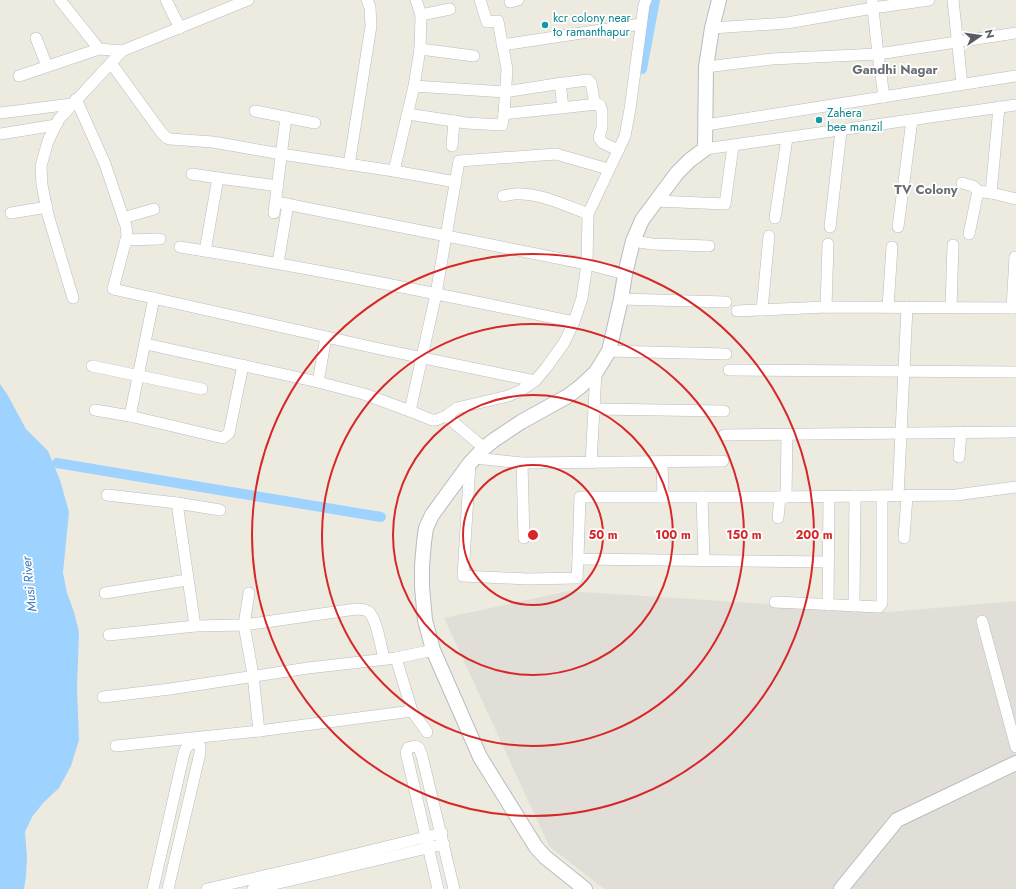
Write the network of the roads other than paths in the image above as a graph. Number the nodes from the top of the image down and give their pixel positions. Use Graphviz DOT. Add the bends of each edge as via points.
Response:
graph roads {
  1 [pos="60,0"];
  2 [pos="166,0"];
  3 [pos="248,0"];
  4 [pos="367,0"];
  5 [pos="416,0"];
  6 [pos="480,0"];
  7 [pos="646,0"];
  8 [pos="719,0"];
  9 [pos="930,0"];
  10 [pos="953,0"];
  11 [pos="234,3"];
  12 [pos="873,4"];
  13 [pos="450,9"];
  14 [pos="421,15"];
  15 [pos="641,24"];
  16 [pos="180,28"];
  17 [pos="712,28"];
  18 [pos="1016,33"];
  19 [pos="36,38"];
  20 [pos="957,42"];
  21 [pos="502,45"];
  22 [pos="99,49"];
  23 [pos="420,49"];
  24 [pos="122,51"];
  25 [pos="878,54"];
  26 [pos="474,56"];
  27 [pos="111,63"];
  28 [pos="47,66"];
  29 [pos="706,67"];
  30 [pos="19,76"];
  31 [pos="1016,76"];
  32 [pos="560,83"];
  33 [pos="962,84"];
  34 [pos="414,86"];
  35 [pos="505,92"];
  36 [pos="884,97"];
  37 [pos="74,101"];
  38 [pos="595,104"];
  39 [pos="1016,105"];
  40 [pos="999,107"];
  41 [pos="564,108"];
  42 [pos="255,112"];
  43 [pos="0,113"];
  44 [pos="408,114"];
  45 [pos="504,114"];
  46 [pos="286,117"];
  47 [pos="912,120"];
  48 [pos="454,121"];
  49 [pos="315,123"];
  50 [pos="56,125"];
  51 [pos="706,125"];
  52 [pos="841,131"];
  53 [pos="0,134"];
  54 [pos="787,138"];
  55 [pos="452,146"];
  56 [pos="733,146"];
  57 [pos="618,150"];
  58 [pos="705,150"];
  59 [pos="281,154"];
  60 [pos="349,165"];
  61 [pos="608,169"];
  62 [pos="394,171"];
  63 [pos="192,174"];
  64 [pos="218,178"];
  65 [pos="456,182"];
  66 [pos="962,183"];
  67 [pos="278,186"];
  68 [pos="978,191"];
  69 [pos="991,193"];
  70 [pos="503,196"];
  71 [pos="1016,199"];
  72 [pos="656,201"];
  73 [pos="276,202"];
  74 [pos="288,204"];
  75 [pos="46,207"];
  76 [pos="154,209"];
  77 [pos="11,213"];
  78 [pos="274,213"];
  79 [pos="588,214"];
  80 [pos="123,218"];
  81 [pos="775,218"];
  82 [pos="830,227"];
  83 [pos="898,228"];
  84 [pos="969,234"];
  85 [pos="446,236"];
  86 [pos="769,236"];
  87 [pos="160,239"];
  88 [pos="126,240"];
  89 [pos="633,241"];
  90 [pos="828,244"];
  91 [pos="953,245"];
  92 [pos="709,246"];
  93 [pos="180,247"];
  94 [pos="892,247"];
  95 [pos="205,251"];
  96 [pos="1015,257"];
  97 [pos="278,263"];
  98 [pos="590,265"];
  99 [pos="625,274"];
  100 [pos="436,294"];
  101 [pos="73,298"];
  102 [pos="154,298"];
  103 [pos="621,300"];
  104 [pos="726,302"];
  105 [pos="826,307"];
  106 [pos="907,307"];
  107 [pos="951,307"];
  108 [pos="888,308"];
  109 [pos="1014,308"];
  110 [pos="762,310"];
  111 [pos="737,311"];
  112 [pos="574,322"];
  113 [pos="326,337"];
  114 [pos="146,344"];
  115 [pos="609,351"];
  116 [pos="726,354"];
  117 [pos="423,358"];
  118 [pos="243,365"];
  119 [pos="92,366"];
  120 [pos="729,370"];
  121 [pos="904,371"];
  122 [pos="596,372"];
  123 [pos="1016,372"];
  124 [pos="139,376"];
  125 [pos="535,381"];
  126 [pos="318,382"];
  127 [pos="202,389"];
  128 [pos="594,409"];
  129 [pos="95,410"];
  130 [pos="410,411"];
  131 [pos="724,411"];
  132 [pos="130,416"];
  133 [pos="449,418"];
  134 [pos="961,432"];
  135 [pos="1016,432"];
  136 [pos="902,433"];
  137 [pos="724,434"];
  138 [pos="787,435"];
  139 [pos="476,456"];
  140 [pos="958,457"];
  141 [pos="723,461"];
  142 [pos="662,462"];
  143 [pos="522,463"];
  144 [pos="591,463"];
  145 [pos="1016,487"];
  146 [pos="107,495"];
  147 [pos="829,496"];
  148 [pos="855,496"];
  149 [pos="882,496"];
  150 [pos="903,496"];
  151 [pos="663,497"];
  152 [pos="702,497"];
  153 [pos="783,497"];
  154 [pos="177,503"];
  155 [pos="220,510"];
  156 [pos="778,518"];
  157 [pos="524,538"];
  158 [pos="904,538"];
  159 [pos="578,559"];
  160 [pos="704,560"];
  161 [pos="828,562"];
  162 [pos="187,580"];
  163 [pos="105,593"];
  164 [pos="249,593"];
  165 [pos="775,602"];
  166 [pos="828,605"];
  167 [pos="854,606"];
  168 [pos="982,620"];
  169 [pos="244,625"];
  170 [pos="195,626"];
  171 [pos="109,635"];
  172 [pos="427,652"];
  173 [pos="398,658"];
  174 [pos="384,659"];
  175 [pos="253,675"];
  176 [pos="103,697"];
  177 [pos="412,711"];
  178 [pos="259,731"];
  179 [pos="428,732"];
  180 [pos="116,746"];
  181 [pos="1016,747"];
  182 [pos="1016,763"];
  183 [pos="426,836"];
  184 [pos="443,839"];
  185 [pos="429,848"];
  186 [pos="153,889"];
  187 [pos="168,889"];
  188 [pos="207,889"];
  189 [pos="253,889"];
  190 [pos="438,889"];
  191 [pos="454,889"];
  192 [pos="585,889"];
  193 [pos="841,889"];
  1 -- 22 [label="street"];
  2 -- 16 [label="street"];
  3 -- 11 [label="street"];
  4 -- 60 [label="street" via="371,26"];
  5 -- 14 [label="street"];
  6 -- 21 [label="street" via="487,22 498,21"];
  7 -- 15 [label="street"];
  8 -- 17 [label="street"];
  9 -- 12 [label="street"];
  10 -- 20 [label="street"];
  11 -- 16 [label="street"];
  12 -- 17 [label="street" via="787,23"];
  12 -- 25 [label="street"];
  13 -- 14 [label="street"];
  14 -- 23 [label="street"];
  15 -- 21 [label="street"];
  15 -- 57 [label="street" via="630,109 625,136"];
  16 -- 24 [label="street"];
  17 -- 29 [label="street"];
  18 -- 20 [label="street"];
  19 -- 28 [label="street"];
  20 -- 25 [label="street"];
  20 -- 33 [label="street"];
  21 -- 35 [label="street" via="507,68"];
  22 -- 24 [label="street"];
  22 -- 28 [label="street"];
  23 -- 26 [label="street"];
  23 -- 34 [label="street"];
  24 -- 27 [label="street"];
  25 -- 29 [label="street" via="772,59"];
  25 -- 36 [label="street"];
  27 -- 37 [label="street"];
  27 -- 59 [label="street" via="167,138 213,142"];
  28 -- 30 [label="street"];
  29 -- 51 [label="street"];
  31 -- 33 [label="street"];
  32 -- 35 [label="street"];
  32 -- 38 [label="street" via="585,80 590,82"];
  32 -- 41 [label="street"];
  33 -- 36 [label="street"];
  34 -- 35 [label="street"];
  34 -- 44 [label="street"];
  35 -- 45 [label="street"];
  36 -- 51 [label="street"];
  37 -- 43 [label="street"];
  37 -- 50 [label="street"];
  37 -- 80 [label="street" via="105,164"];
  38 -- 41 [label="street"];
  38 -- 57 [label="street" via="600,105 602,110 599,138 603,143"];
  39 -- 40 [label="street"];
  40 -- 47 [label="street"];
  40 -- 69 [label="street"];
  41 -- 45 [label="street"];
  42 -- 46 [label="street"];
  44 -- 48 [label="street"];
  44 -- 62 [label="street"];
  45 -- 48 [label="street" via="502,125"];
  46 -- 49 [label="street"];
  46 -- 59 [label="street"];
  47 -- 52 [label="street"];
  47 -- 83 [label="street"];
  48 -- 55 [label="street"];
  50 -- 53 [label="street"];
  50 -- 75 [label="street" via="48,141 41,166"];
  51 -- 58 [label="street"];
  52 -- 54 [label="street"];
  52 -- 82 [label="street"];
  54 -- 56 [label="street"];
  54 -- 81 [label="street"];
  56 -- 58 [label="street"];
  56 -- 72 [label="street" via="725,204"];
  57 -- 61 [label="street"];
  58 -- 72 [label="street" via="677,173"];
  59 -- 60 [label="street"];
  59 -- 67 [label="street"];
  60 -- 62 [label="street"];
  61 -- 65 [label="street" via="556,154 459,161"];
  61 -- 79 [label="street"];
  62 -- 65 [label="street"];
  63 -- 64 [label="street"];
  64 -- 67 [label="street"];
  64 -- 95 [label="street"];
  65 -- 85 [label="street"];
  66 -- 68 [label="street" via="973,186"];
  67 -- 73 [label="street"];
  68 -- 69 [label="street"];
  68 -- 84 [label="street"];
  69 -- 71 [label="street"];
  70 -- 79 [label="street" via="536,196"];
  72 -- 89 [label="street" via="642,220"];
  73 -- 74 [label="street"];
  73 -- 78 [label="street"];
  74 -- 85 [label="street"];
  74 -- 97 [label="street"];
  75 -- 77 [label="street"];
  75 -- 101 [label="street"];
  76 -- 80 [label="street"];
  79 -- 98 [label="street"];
  80 -- 88 [label="street"];
  85 -- 98 [label="street"];
  85 -- 100 [label="street"];
  86 -- 110 [label="street"];
  87 -- 88 [label="street"];
  88 -- 102 [label="street" via="113,289"];
  89 -- 92 [label="street"];
  89 -- 99 [label="street"];
  90 -- 105 [label="street"];
  91 -- 107 [label="street"];
  93 -- 95 [label="street"];
  94 -- 108 [label="street"];
  95 -- 97 [label="street"];
  96 -- 109 [label="street"];
  97 -- 100 [label="street"];
  98 -- 99 [label="street"];
  98 -- 112 [label="street"];
  99 -- 103 [label="street"];
  100 -- 112 [label="street"];
  100 -- 117 [label="street"];
  102 -- 113 [label="street"];
  102 -- 114 [label="street"];
  103 -- 104 [label="street"];
  103 -- 115 [label="street"];
  105 -- 108 [label="street"];
  105 -- 110 [label="street"];
  106 -- 107 [label="street"];
  106 -- 108 [label="street"];
  106 -- 121 [label="street"];
  107 -- 109 [label="street"];
  110 -- 111 [label="street"];
  112 -- 125 [label="street" via="564,343"];
  113 -- 117 [label="street"];
  113 -- 126 [label="street"];
  114 -- 118 [label="street"];
  114 -- 124 [label="street"];
  115 -- 116 [label="street"];
  115 -- 122 [label="street"];
  117 -- 125 [label="street"];
  117 -- 130 [label="street"];
  118 -- 126 [label="street"];
  118 -- 132 [label="street" via="228,433 223,438"];
  119 -- 124 [label="street"];
  120 -- 121 [label="street"];
  121 -- 123 [label="street"];
  121 -- 136 [label="street"];
  122 -- 128 [label="street"];
  122 -- 139 [label="street" via="568,396 520,422"];
  124 -- 127 [label="street"];
  124 -- 132 [label="street"];
  125 -- 133 [label="street" via="508,396 462,407"];
  126 -- 130 [label="street" via="364,394"];
  128 -- 131 [label="street"];
  128 -- 144 [label="street"];
  129 -- 132 [label="street"];
  130 -- 133 [label="street" via="432,420"];
  133 -- 139 [label="street" via="465,432"];
  134 -- 135 [label="street"];
  134 -- 136 [label="street"];
  134 -- 140 [label="street"];
  136 -- 138 [label="street"];
  136 -- 150 [label="street"];
  137 -- 138 [label="street"];
  138 -- 153 [label="street"];
  139 -- 143 [label="street"];
  139 -- 159 [label="street" via="463,576 527,580 577,578"];
  139 -- 172 [label="street" via="432,515 426,528 422,587"];
  141 -- 142 [label="street"];
  142 -- 144 [label="street"];
  142 -- 151 [label="street"];
  143 -- 144 [label="street"];
  143 -- 157 [label="street"];
  145 -- 150 [label="street" via="956,495"];
  146 -- 154 [label="street"];
  147 -- 148 [label="street"];
  147 -- 153 [label="street"];
  147 -- 161 [label="street"];
  148 -- 149 [label="street"];
  148 -- 167 [label="street"];
  149 -- 150 [label="street"];
  149 -- 167 [label="street" via="882,603 879,607"];
  150 -- 158 [label="street"];
  151 -- 152 [label="street"];
  151 -- 159 [label="street" via="580,497"];
  152 -- 153 [label="street"];
  152 -- 160 [label="street"];
  153 -- 156 [label="street"];
  154 -- 155 [label="street"];
  154 -- 162 [label="street"];
  159 -- 160 [label="street"];
  160 -- 161 [label="street"];
  161 -- 166 [label="street"];
  162 -- 163 [label="street"];
  162 -- 170 [label="street"];
  164 -- 169 [label="street"];
  165 -- 166 [label="street"];
  166 -- 167 [label="street"];
  168 -- 181 [label="street"];
  169 -- 170 [label="street"];
  169 -- 174 [label="street" via="356,608 367,610 372,617"];
  169 -- 175 [label="street"];
  170 -- 171 [label="street"];
  172 -- 173 [label="street"];
  172 -- 192 [label="street" via="480,757 529,836 545,857"];
  173 -- 174 [label="street"];
  173 -- 177 [label="street"];
  174 -- 175 [label="street"];
  175 -- 176 [label="street" via="170,690"];
  175 -- 178 [label="street"];
  177 -- 178 [label="street"];
  177 -- 179 [label="street"];
  178 -- 180 [label="street"];
  182 -- 193 [label="street" via="897,820"];
  183 -- 184 [label="street"];
  183 -- 184 [label="street" via="406,752 408,748 415,746 419,748 422,756"];
  183 -- 185 [label="street"];
  183 -- 188 [label="street"];
  184 -- 185 [label="street"];
  184 -- 191 [label="street"];
  185 -- 189 [label="street"];
  185 -- 190 [label="street"];
  186 -- 187 [label="street" via="184,753 187,745 198,743 200,753"];
}
